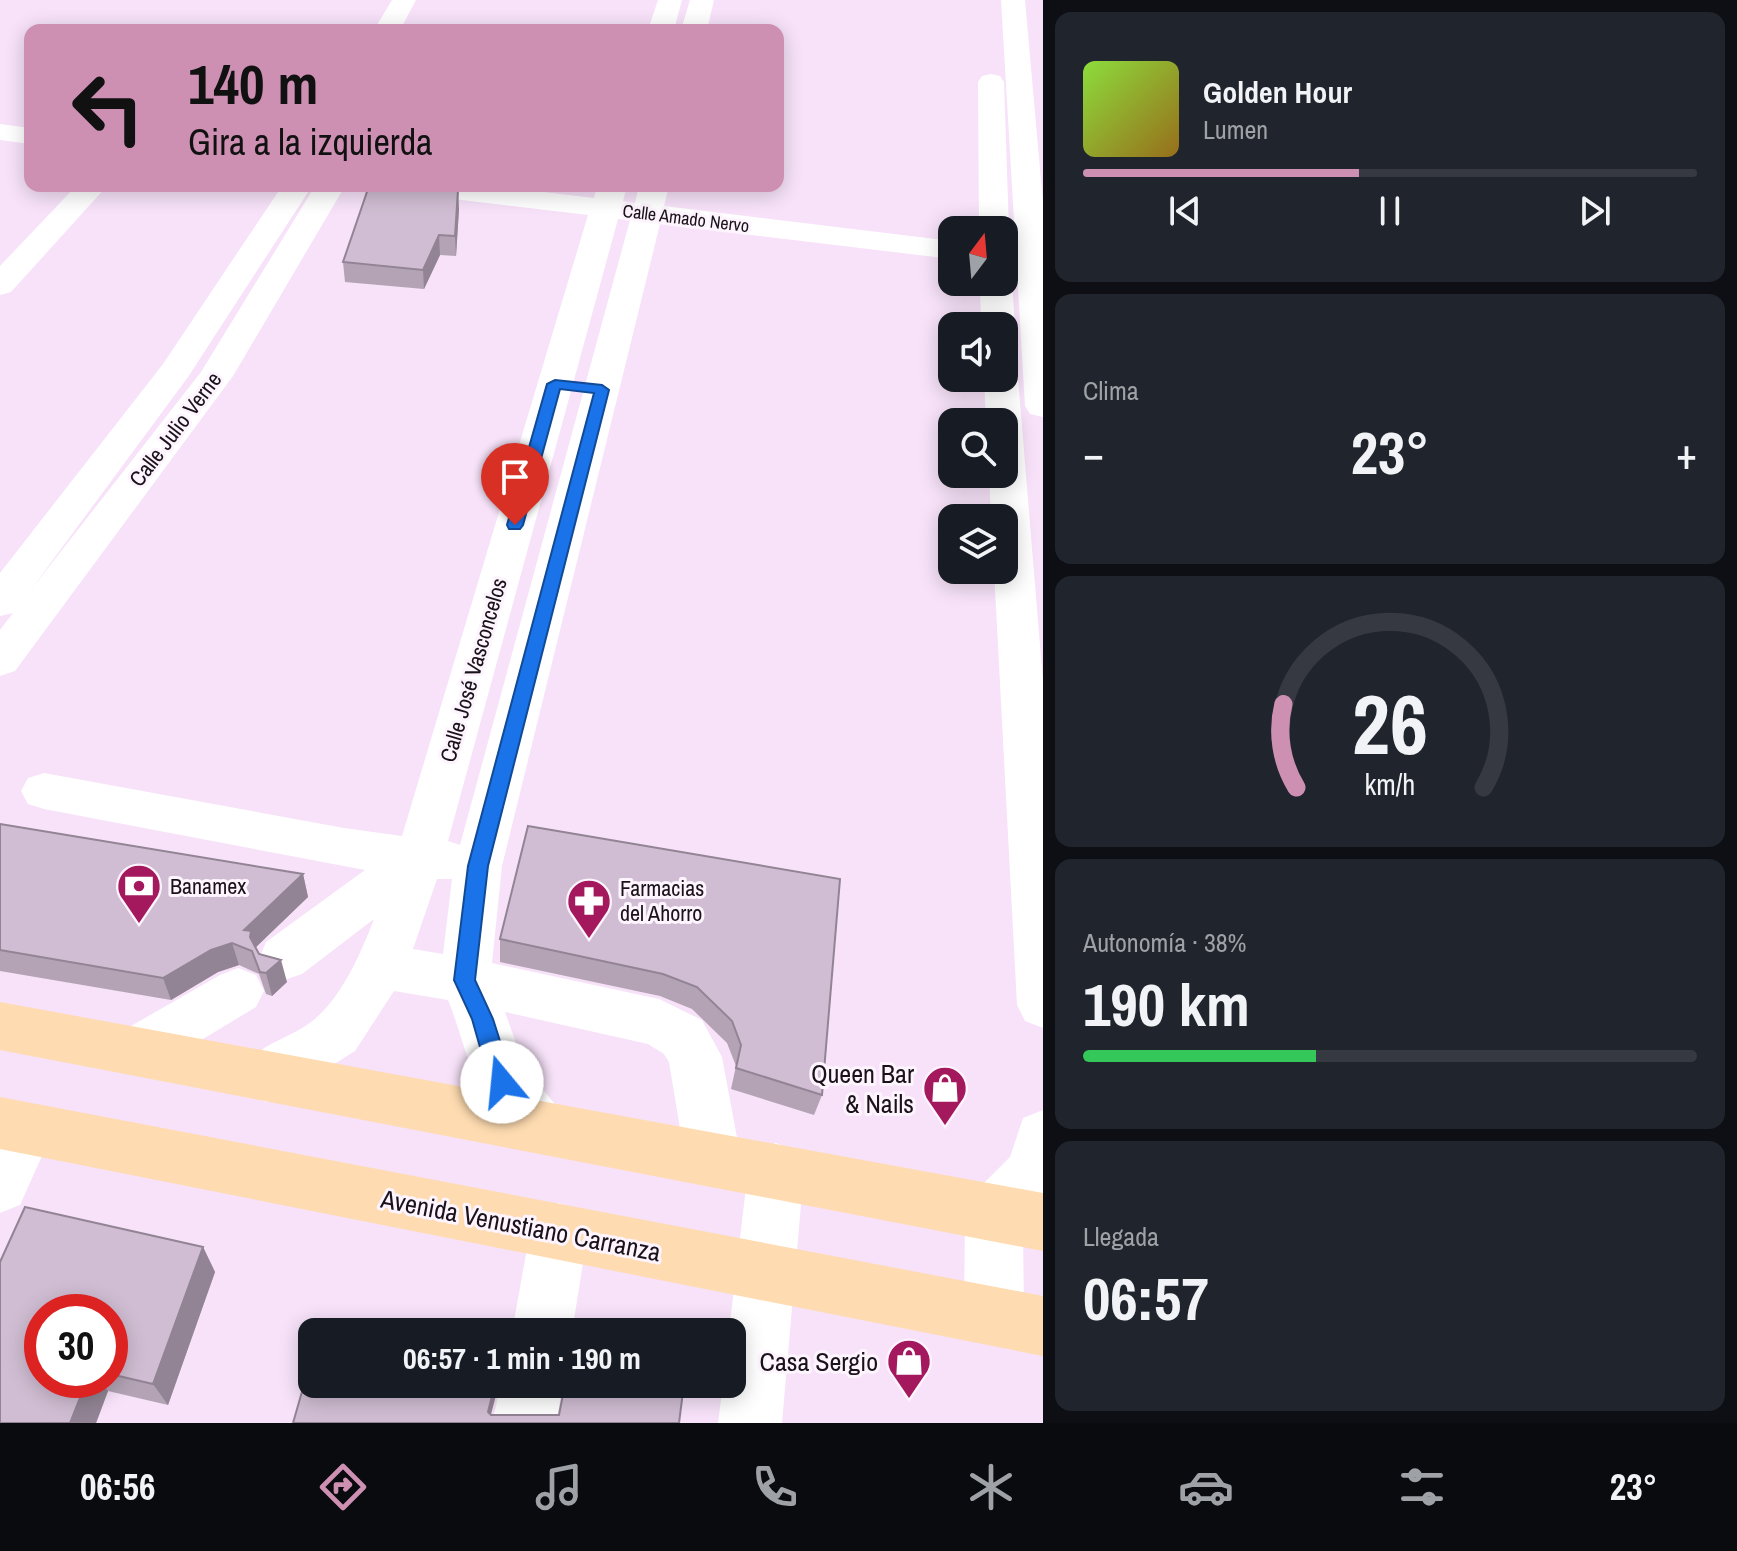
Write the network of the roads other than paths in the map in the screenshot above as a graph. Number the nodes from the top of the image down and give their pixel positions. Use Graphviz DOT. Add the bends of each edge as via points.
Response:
graph roads {
  1 [pos="404,0"];
  2 [pos="670,0"];
  3 [pos="702,0"];
  4 [pos="989,0"];
  5 [pos="1013,0"];
  6 [pos="390,24"];
  7 [pos="663,24"];
  8 [pos="696,24"];
  9 [pos="1005,95"];
  10 [pos="0,132"];
  11 [pos="24,135"];
  12 [pos="992,144"];
  13 [pos="1023,147"];
  14 [pos="993,187"];
  15 [pos="1027,190"];
  16 [pos="86,192"];
  17 [pos="293,192"];
  18 [pos="326,192"];
  19 [pos="523,192"];
  20 [pos="609,197"];
  21 [pos="651,200"];
  22 [pos="994,216"];
  23 [pos="938,248"];
  24 [pos="1026,260"];
  25 [pos="0,285"];
  26 [pos="555,384"];
  27 [pos="602,390"];
  28 [pos="158,395"];
  29 [pos="196,402"];
  30 [pos="1043,408"];
  31 [pos="1018,419"];
  32 [pos="1018,468"];
  33 [pos="1027,518"];
  34 [pos="44,573"];
  35 [pos="0,602"];
  36 [pos="490,610"];
  37 [pos="541,622"];
  38 [pos="0,660"];
  39 [pos="44,791"];
  40 [pos="420,857"];
  41 [pos="478,866"];
  42 [pos="284,958"];
  43 [pos="382,967"];
  44 [pos="465,980"];
  45 [pos="238,991"];
  46 [pos="1043,1005"];
  47 [pos="0,1026"];
  48 [pos="136,1051"];
  49 [pos="266,1077"];
  50 [pos="13,1126"];
  51 [pos="539,1128"];
  52 [pos="1043,1137"];
  53 [pos="713,1159"];
  54 [pos="776,1170"];
  55 [pos="0,1185"];
  56 [pos="1019,1218"];
  57 [pos="559,1232"];
  58 [pos="766,1272"];
  59 [pos="544,1318"];
  60 [pos="1018,1321"];
  61 [pos="529,1398"];
  62 [pos="524,1423"];
  63 [pos="750,1423"];
  1 -- 6 [label="street"];
  2 -- 7 [label="street"];
  3 -- 8 [label="street"];
  4 -- 9 [label="street"];
  5 -- 9 [label="street"];
  9 -- 12 [label="street"];
  9 -- 13 [label="street"];
  10 -- 11 [label="street"];
  12 -- 13 [label="street"];
  12 -- 14 [label="street"];
  13 -- 15 [label="street"];
  14 -- 15 [label="street"];
  14 -- 22 [label="street"];
  15 -- 24 [label="street"];
  16 -- 25 [label="street"];
  17 -- 28 [label="street, Calle Julio Verne"];
  18 -- 29 [label="street, Calle Julio Verne"];
  19 -- 20 [label="street, Calle Amado Nervo"];
  20 -- 21 [label="street, Calle Amado Nervo"];
  20 -- 26 [label="street, Calle José Vasconcelos"];
  21 -- 23 [label="street, Calle Amado Nervo"];
  21 -- 27 [label="street"];
  24 -- 30 [label="street"];
  26 -- 27 [label="street"];
  26 -- 36 [label="street, Calle José Vasconcelos"];
  27 -- 37 [label="street"];
  28 -- 29 [label="street"];
  28 -- 34 [label="street, Calle Julio Verne"];
  29 -- 34 [label="street, Calle Julio Verne"];
  30 -- 31 [label="street"];
  32 -- 33 [label="street"];
  33 -- 46 [label="street"];
  34 -- 35 [label="street, Calle Julio Verne"];
  34 -- 38 [label="street, Calle Julio Verne"];
  36 -- 37 [label="street"];
  36 -- 40 [label="street, Calle José Vasconcelos"];
  37 -- 41 [label="street"];
  39 -- 40 [label="street" via="344,848"];
  40 -- 41 [label="street"];
  40 -- 42 [label="street"];
  40 -- 43 [label="street, Calle José Vasconcelos"];
  41 -- 44 [label="street"];
  43 -- 44 [label="street"];
  43 -- 49 [label="street, Calle José Vasconcelos" via="336,1034"];
  44 -- 51 [label="street" via="502,1082"];
  44 -- 53 [label="street" via="659,1023 683,1037 695,1057"];
  45 -- 48 [label="street"];
  47 -- 48 [label="main road"];
  48 -- 49 [label="main road"];
  49 -- 51 [label="main road"];
  50 -- 55 [label="street"];
  50 -- 57 [label="main road, Avenida Venustiano Carranza"];
  51 -- 53 [label="main road"];
  52 -- 56 [label="street"];
  53 -- 54 [label="main road"];
  54 -- 56 [label="main road"];
  54 -- 58 [label="street"];
  56 -- 60 [label="street"];
  57 -- 58 [label="main road, Avenida Venustiano Carranza"];
  57 -- 59 [label="street"];
  58 -- 60 [label="main road, Avenida Venustiano Carranza"];
  58 -- 63 [label="street"];
  61 -- 62 [label="street"];
}
